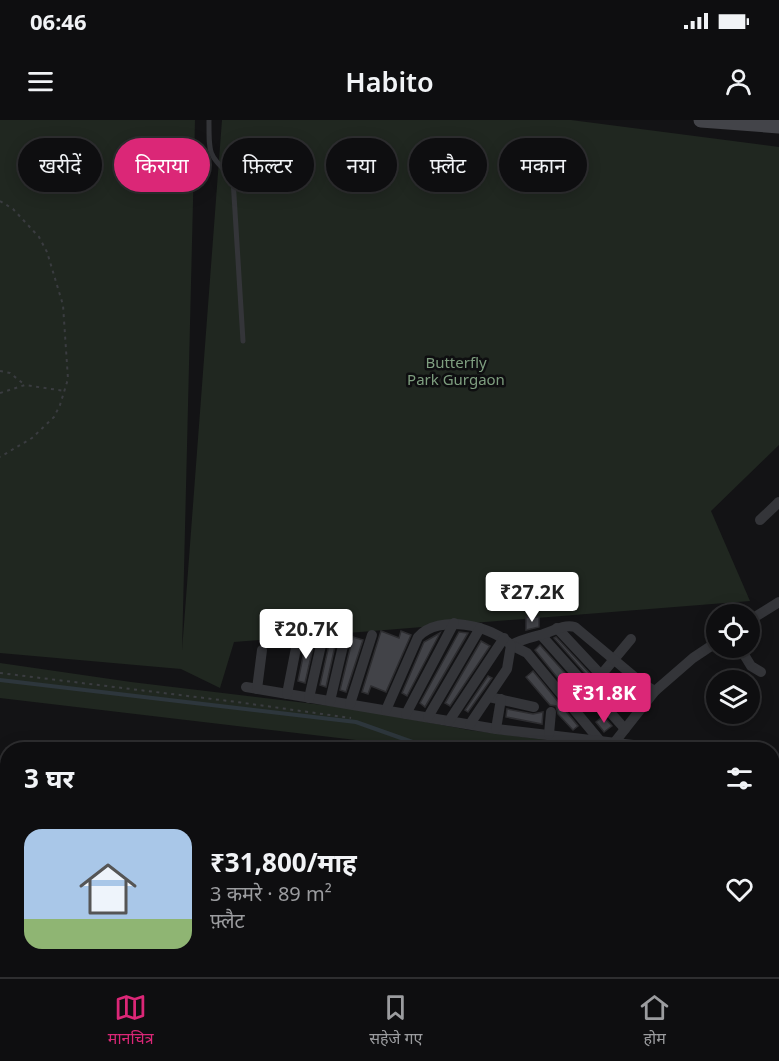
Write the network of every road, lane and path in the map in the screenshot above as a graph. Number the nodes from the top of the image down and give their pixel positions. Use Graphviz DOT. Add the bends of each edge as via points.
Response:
graph roads {
  1 [pos="209,120"];
  2 [pos="701,120"];
  3 [pos="779,126"];
  4 [pos="0,201"];
  5 [pos="243,341"];
  6 [pos="0,371"];
  7 [pos="25,385"];
  8 [pos="65,391"];
  9 [pos="0,393"];
  10 [pos="0,457"];
  11 [pos="779,502"];
  12 [pos="760,520"];
  13 [pos="779,602"];
  14 [pos="760,614"];
  15 [pos="454,623"];
  16 [pos="480,628"];
  17 [pos="557,628"];
  18 [pos="324,632"];
  19 [pos="346,633"];
  20 [pos="372,635"];
  21 [pos="541,635"];
  22 [pos="298,638"];
  23 [pos="631,639"];
  24 [pos="508,641"];
  25 [pos="706,649"];
  26 [pos="262,650"];
  27 [pos="746,658"];
  28 [pos="614,659"];
  29 [pos="761,672"];
  30 [pos="0,673"];
  31 [pos="601,675"];
  32 [pos="655,691"];
  33 [pos="287,694"];
  34 [pos="489,697"];
  35 [pos="309,698"];
  36 [pos="501,699"];
  37 [pos="330,701"];
  38 [pos="350,704"];
  39 [pos="534,707"];
  40 [pos="640,709"];
  41 [pos="386,710"];
  42 [pos="551,712"];
  43 [pos="406,714"];
  44 [pos="428,717"];
  45 [pos="353,718"];
  46 [pos="449,721"];
  47 [pos="470,724"];
  48 [pos="496,729"];
  49 [pos="625,729"];
  50 [pos="549,734"];
  51 [pos="601,742"];
  52 [pos="615,742"];
  1 -- 5 [label="lane" via="209,148 214,160 233,179"];
  2 -- 3 [label="main road"];
  4 -- 8 [label="path" via="39,237 52,268 63,304 68,380"];
  6 -- 7 [label="path"];
  7 -- 8 [label="path"];
  7 -- 9 [label="path"];
  8 -- 10 [label="path" via="54,417 32,438"];
  11 -- 12 [label="street"];
  13 -- 14 [label="street"];
  15 -- 16 [label="street"];
  15 -- 41 [label="street" via="426,628 418,637"];
  15 -- 43 [label="street"];
  16 -- 24 [label="street"];
  16 -- 44 [label="street"];
  17 -- 21 [label="street"];
  17 -- 28 [label="street" via="575,627"];
  17 -- 31 [label="street"];
  18 -- 35 [label="street"];
  19 -- 37 [label="street"];
  20 -- 38 [label="street"];
  21 -- 24 [label="street"];
  21 -- 49 [label="street"];
  22 -- 33 [label="street"];
  23 -- 28 [label="street"];
  24 -- 34 [label="street" via="507,669"];
  24 -- 46 [label="street"];
  24 -- 51 [label="street" via="527,653"];
  25 -- 32 [label="street"];
  26 -- 33 [label="street" via="251,688"];
  27 -- 29 [label="street"];
  28 -- 31 [label="street"];
  28 -- 32 [label="street"];
  30 -- 45 [label="path"];
  31 -- 40 [label="street"];
  32 -- 40 [label="street"];
  33 -- 35 [label="street"];
  34 -- 36 [label="street"];
  34 -- 47 [label="street"];
  35 -- 37 [label="street"];
  36 -- 39 [label="street"];
  36 -- 48 [label="street"];
  37 -- 38 [label="street"];
  38 -- 41 [label="street"];
  40 -- 49 [label="street"];
  41 -- 43 [label="street"];
  42 -- 50 [label="street"];
  43 -- 44 [label="street"];
  44 -- 46 [label="street"];
  46 -- 47 [label="street"];
  47 -- 48 [label="street"];
  48 -- 50 [label="street"];
  49 -- 52 [label="street"];
  50 -- 51 [label="street"];
}
